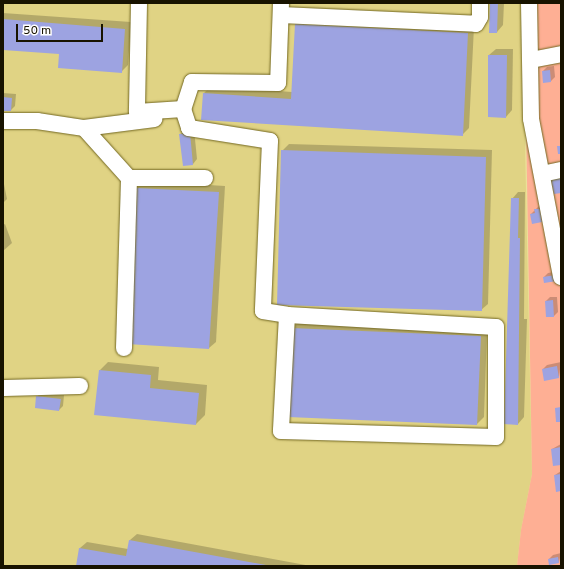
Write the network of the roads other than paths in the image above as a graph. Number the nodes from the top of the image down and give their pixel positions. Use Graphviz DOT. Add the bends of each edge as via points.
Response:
graph roads {
  1 [pos="139,3"];
  2 [pos="480,3"];
  3 [pos="529,3"];
  4 [pos="281,9"];
  5 [pos="561,54"];
  6 [pos="531,60"];
  7 [pos="184,112"];
  8 [pos="3,121"];
  9 [pos="84,128"];
  10 [pos="561,170"];
  11 [pos="542,174"];
  12 [pos="129,178"];
  13 [pos="205,178"];
  14 [pos="561,277"];
  15 [pos="286,315"];
  16 [pos="124,348"];
  17 [pos="80,386"];
  18 [pos="3,388"];
  1 -- 7 [label="lane" via="137,112"];
  2 -- 4 [label="lane" via="480,17 476,24"];
  3 -- 6 [label="lane"];
  4 -- 7 [label="lane" via="278,83 192,82"];
  5 -- 6 [label="lane"];
  6 -- 11 [label="lane" via="531,119"];
  7 -- 9 [label="lane"];
  7 -- 15 [label="lane" via="189,128 270,141 263,311"];
  8 -- 9 [label="lane" via="37,121"];
  9 -- 12 [label="lane"];
  10 -- 11 [label="lane"];
  11 -- 14 [label="lane"];
  12 -- 13 [label="lane"];
  12 -- 16 [label="lane"];
  15 -- 15 [label="lane" via="281,431 496,437 496,327"];
  17 -- 18 [label="lane"];
}
